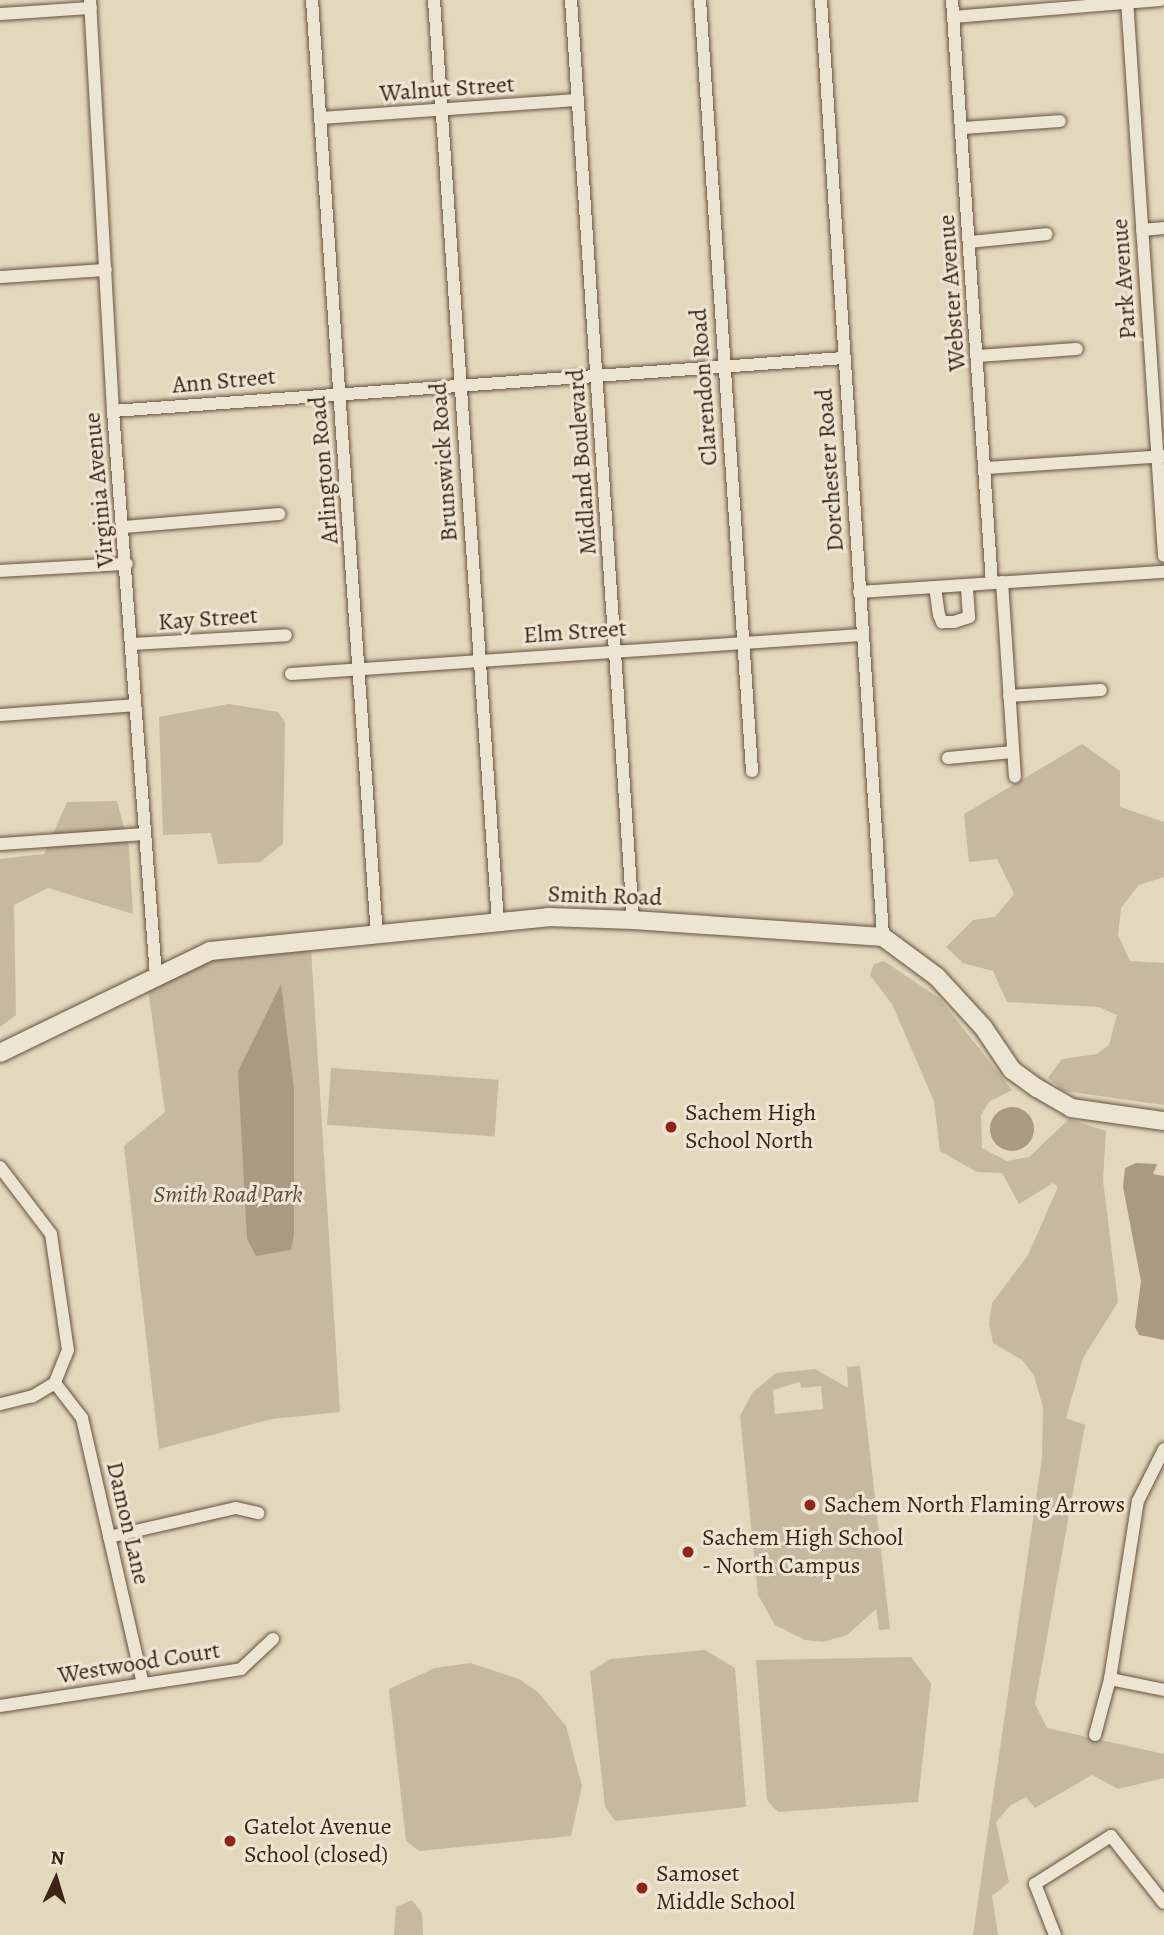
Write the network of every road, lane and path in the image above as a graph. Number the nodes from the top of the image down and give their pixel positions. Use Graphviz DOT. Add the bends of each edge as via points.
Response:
graph roads {
  1 [pos="312,0"];
  2 [pos="434,0"];
  3 [pos="570,0"];
  4 [pos="700,0"];
  5 [pos="821,0"];
  6 [pos="952,0"];
  7 [pos="1160,0"];
  8 [pos="1127,1"];
  9 [pos="91,4"];
  10 [pos="0,14"];
  11 [pos="953,17"];
  12 [pos="577,100"];
  13 [pos="441,111"];
  14 [pos="320,118"];
  15 [pos="1060,121"];
  16 [pos="963,128"];
  17 [pos="1164,228"];
  18 [pos="1142,230"];
  19 [pos="1048,234"];
  20 [pos="970,242"];
  21 [pos="106,270"];
  22 [pos="0,277"];
  23 [pos="1077,349"];
  24 [pos="978,356"];
  25 [pos="844,358"];
  26 [pos="723,367"];
  27 [pos="598,377"];
  28 [pos="459,387"];
  29 [pos="338,393"];
  30 [pos="114,411"];
  31 [pos="1160,456"];
  32 [pos="985,468"];
  33 [pos="279,514"];
  34 [pos="124,527"];
  35 [pos="1164,556"];
  36 [pos="127,564"];
  37 [pos="0,571"];
  38 [pos="1164,572"];
  39 [pos="997,583"];
  40 [pos="967,585"];
  41 [pos="935,587"];
  42 [pos="859,592"];
  43 [pos="286,635"];
  44 [pos="861,635"];
  45 [pos="743,641"];
  46 [pos="132,645"];
  47 [pos="616,650"];
  48 [pos="479,660"];
  49 [pos="362,668"];
  50 [pos="291,674"];
  51 [pos="1101,690"];
  52 [pos="1009,696"];
  53 [pos="135,705"];
  54 [pos="0,715"];
  55 [pos="1013,752"];
  56 [pos="948,758"];
  57 [pos="752,771"];
  58 [pos="1015,777"];
  59 [pos="142,834"];
  60 [pos="0,844"];
  61 [pos="633,920"];
  62 [pos="498,922"];
  63 [pos="377,936"];
  64 [pos="883,937"];
  65 [pos="156,976"];
  66 [pos="0,1054"];
  67 [pos="1164,1121"];
  68 [pos="0,1167"];
  69 [pos="55,1383"];
  70 [pos="0,1404"];
  71 [pos="1164,1449"];
  72 [pos="258,1513"];
  73 [pos="110,1537"];
  74 [pos="273,1639"];
  75 [pos="1110,1679"];
  76 [pos="142,1681"];
  77 [pos="1164,1690"];
  78 [pos="0,1706"];
  79 [pos="1095,1735"];
  80 [pos="1164,1903"];
  81 [pos="1055,1935"];
  1 -- 14 [label="street, Arlington Road"];
  2 -- 13 [label="street, Brunswick Road"];
  3 -- 12 [label="street, Midland Boulevard"];
  4 -- 26 [label="street, Clarendon Road"];
  5 -- 25 [label="street, Dorchester Road"];
  6 -- 11 [label="street, Webster Avenue"];
  7 -- 8 [label="street"];
  8 -- 11 [label="street"];
  8 -- 18 [label="street, Park Avenue"];
  9 -- 10 [label="street"];
  9 -- 21 [label="street, Virginia Avenue"];
  11 -- 16 [label="street, Webster Avenue"];
  12 -- 13 [label="street, Walnut Street"];
  12 -- 27 [label="street, Midland Boulevard"];
  13 -- 14 [label="street, Walnut Street"];
  13 -- 28 [label="street, Brunswick Road"];
  14 -- 29 [label="street, Arlington Road"];
  15 -- 16 [label="street"];
  16 -- 20 [label="street, Webster Avenue"];
  17 -- 18 [label="street"];
  18 -- 31 [label="street, Park Avenue"];
  19 -- 20 [label="street"];
  20 -- 24 [label="street, Webster Avenue"];
  21 -- 22 [label="street"];
  21 -- 30 [label="street, Virginia Avenue"];
  23 -- 24 [label="street"];
  24 -- 32 [label="street, Webster Avenue"];
  25 -- 26 [label="street, Ann Street"];
  25 -- 42 [label="street, Dorchester Road"];
  26 -- 27 [label="street, Ann Street"];
  26 -- 45 [label="street, Clarendon Road"];
  27 -- 28 [label="street, Ann Street"];
  27 -- 47 [label="street, Midland Boulevard"];
  28 -- 29 [label="street, Ann Street"];
  28 -- 48 [label="street, Brunswick Road"];
  29 -- 30 [label="street, Ann Street"];
  29 -- 49 [label="street, Arlington Road"];
  30 -- 34 [label="street, Virginia Avenue"];
  31 -- 32 [label="street"];
  31 -- 35 [label="street, Park Avenue"];
  32 -- 39 [label="street, Webster Avenue"];
  33 -- 34 [label="street"];
  34 -- 36 [label="street, Virginia Avenue"];
  36 -- 37 [label="street"];
  36 -- 46 [label="street, Virginia Avenue"];
  38 -- 39 [label="street"];
  39 -- 40 [label="street"];
  39 -- 52 [label="street, Webster Avenue"];
  40 -- 41 [label="street"];
  40 -- 41 [label="street" via="969,617 954,622 942,622"];
  41 -- 42 [label="street"];
  42 -- 44 [label="street, Dorchester Road"];
  43 -- 46 [label="street, Kay Street"];
  44 -- 45 [label="street, Elm Street"];
  44 -- 64 [label="street, Dorchester Road"];
  45 -- 47 [label="street, Elm Street"];
  45 -- 57 [label="street, Clarendon Road"];
  46 -- 53 [label="street, Virginia Avenue"];
  47 -- 48 [label="street, Elm Street"];
  47 -- 61 [label="street, Midland Boulevard"];
  48 -- 49 [label="street, Elm Street"];
  48 -- 62 [label="street, Brunswick Road"];
  49 -- 50 [label="street, Elm Street"];
  49 -- 63 [label="street, Arlington Road"];
  51 -- 52 [label="street"];
  52 -- 55 [label="street, Webster Avenue"];
  53 -- 54 [label="street"];
  53 -- 59 [label="street, Virginia Avenue"];
  55 -- 56 [label="street"];
  55 -- 58 [label="street, Webster Avenue"];
  59 -- 60 [label="street"];
  59 -- 65 [label="street, Virginia Avenue"];
  61 -- 62 [label="street, Smith Road"];
  61 -- 64 [label="street, Smith Road"];
  62 -- 63 [label="street, Smith Road"];
  63 -- 65 [label="street, Smith Road" via="241,944 210,951"];
  64 -- 67 [label="street" via="937,977 983,1027 1012,1070 1037,1088 1071,1108"];
  65 -- 66 [label="street, Smith Road"];
  68 -- 69 [label="street" via="51,1234 68,1350"];
  69 -- 70 [label="street"];
  69 -- 73 [label="street, Damon Lane" via="82,1418"];
  71 -- 75 [label="street" via="1138,1501"];
  72 -- 73 [label="street" via="236,1508"];
  73 -- 76 [label="street, Damon Lane"];
  74 -- 76 [label="street, Westwood Court" via="241,1669"];
  75 -- 77 [label="street"];
  75 -- 79 [label="street"];
  76 -- 78 [label="street, Westwood Court"];
  80 -- 81 [label="street" via="1111,1836 1035,1884"];
}
